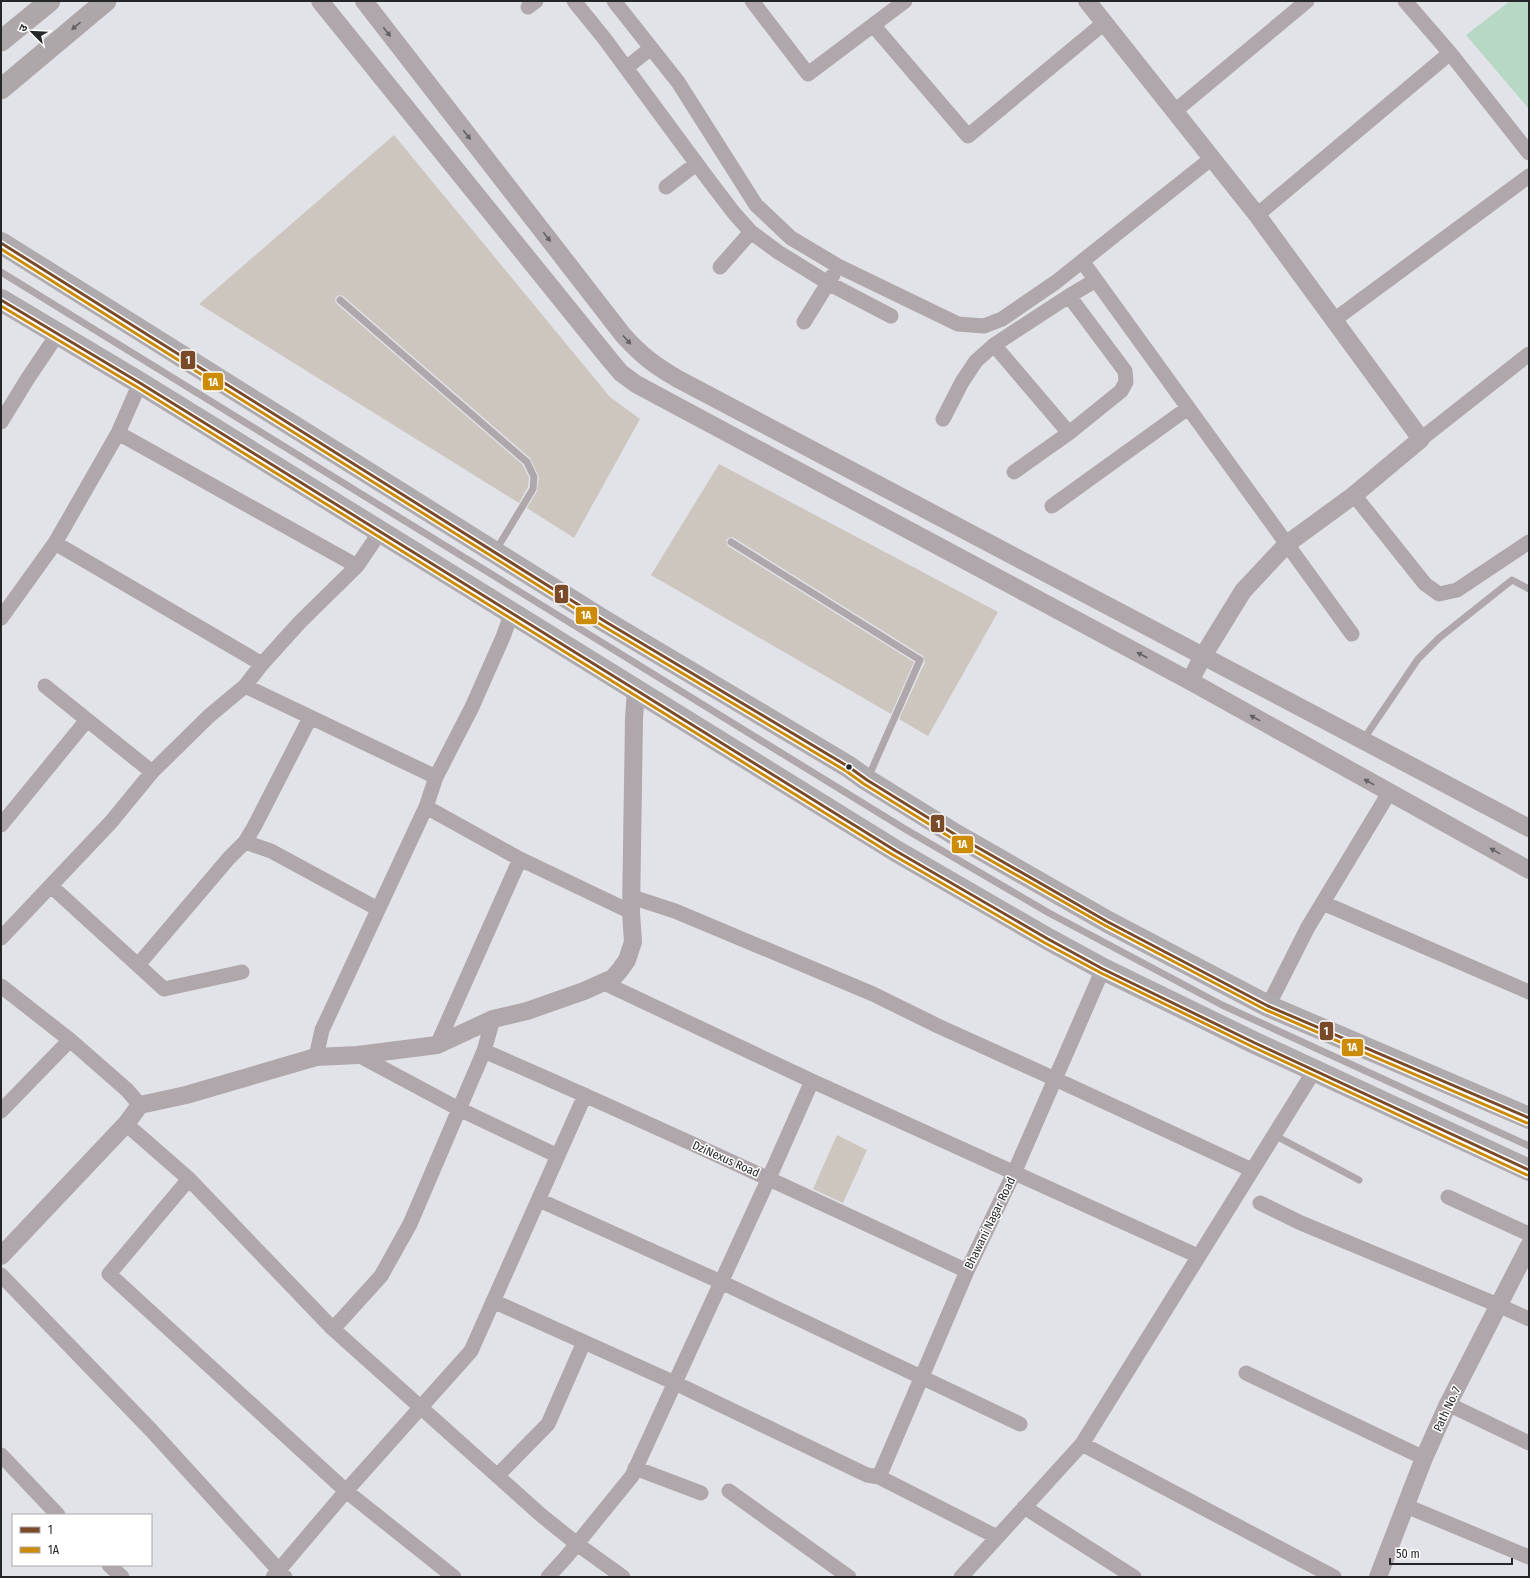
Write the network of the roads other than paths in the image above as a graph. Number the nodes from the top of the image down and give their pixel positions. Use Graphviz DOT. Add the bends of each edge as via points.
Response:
graph roads {
  1 [pos="50,1"];
  2 [pos="106,1"];
  3 [pos="320,1"];
  4 [pos="364,1"];
  5 [pos="574,1"];
  6 [pos="614,1"];
  7 [pos="752,1"];
  8 [pos="905,1"];
  9 [pos="1087,1"];
  10 [pos="1307,1"];
  11 [pos="1406,1"];
  12 [pos="1104,23"];
  13 [pos="873,25"];
  14 [pos="1,41"];
  15 [pos="651,48"];
  16 [pos="1450,53"];
  17 [pos="626,68"];
  18 [pos="1,90"];
  19 [pos="1174,111"];
  20 [pos="1529,153"];
  21 [pos="1212,158"];
  22 [pos="696,164"];
  23 [pos="1529,176"];
  24 [pos="666,187"];
  25 [pos="1257,215"];
  26 [pos="751,232"];
  27 [pos="1,243"];
  28 [pos="1082,261"];
  29 [pos="838,266"];
  30 [pos="720,267"];
  31 [pos="1,272"];
  32 [pos="1096,280"];
  33 [pos="828,282"];
  34 [pos="1069,296"];
  35 [pos="1,300"];
  36 [pos="340,300"];
  37 [pos="892,316"];
  38 [pos="1334,320"];
  39 [pos="804,322"];
  40 [pos="57,335"];
  41 [pos="994,345"];
  42 [pos="1529,354"];
  43 [pos="140,382"];
  44 [pos="1188,408"];
  45 [pos="943,419"];
  46 [pos="1,422"];
  47 [pos="118,433"];
  48 [pos="1069,433"];
  49 [pos="1421,439"];
  50 [pos="1014,472"];
  51 [pos="1354,495"];
  52 [pos="1052,506"];
  53 [pos="380,532"];
  54 [pos="731,542"];
  55 [pos="55,543"];
  56 [pos="1287,544"];
  57 [pos="1527,548"];
  58 [pos="494,552"];
  59 [pos="357,566"];
  60 [pos="1529,589"];
  61 [pos="512,612"];
  62 [pos="1,618"];
  63 [pos="1352,634"];
  64 [pos="1203,656"];
  65 [pos="262,664"];
  66 [pos="1190,681"];
  67 [pos="46,686"];
  68 [pos="245,686"];
  69 [pos="636,690"];
  70 [pos="310,718"];
  71 [pos="87,720"];
  72 [pos="1363,740"];
  73 [pos="152,772"];
  74 [pos="436,777"];
  75 [pos="867,780"];
  76 [pos="1389,793"];
  77 [pos="426,807"];
  78 [pos="1,825"];
  79 [pos="1529,828"];
  80 [pos="245,842"];
  81 [pos="520,859"];
  82 [pos="1529,870"];
  83 [pos="51,886"];
  84 [pos="1323,903"];
  85 [pos="631,904"];
  86 [pos="378,909"];
  87 [pos="1,938"];
  88 [pos="138,965"];
  89 [pos="1103,969"];
  90 [pos="242,972"];
  91 [pos="602,982"];
  92 [pos="1,986"];
  93 [pos="1529,992"];
  94 [pos="1268,1006"];
  95 [pos="493,1019"];
  96 [pos="70,1040"];
  97 [pos="437,1045"];
  98 [pos="484,1051"];
  99 [pos="358,1055"];
  100 [pos="316,1057"];
  101 [pos="1314,1071"];
  102 [pos="1055,1079"];
  103 [pos="812,1081"];
  104 [pos="585,1095"];
  105 [pos="140,1105"];
  106 [pos="459,1109"];
  107 [pos="1,1111"];
  108 [pos="1529,1118"];
  109 [pos="126,1124"];
  110 [pos="1274,1135"];
  111 [pos="1529,1146"];
  112 [pos="558,1156"];
  113 [pos="1252,1170"];
  114 [pos="1529,1170"];
  115 [pos="1014,1173"];
  116 [pos="769,1178"];
  117 [pos="189,1179"];
  118 [pos="1359,1180"];
  119 [pos="1448,1197"];
  120 [pos="538,1200"];
  121 [pos="1260,1202"];
  122 [pos="1529,1234"];
  123 [pos="1529,1246"];
  124 [pos="1,1256"];
  125 [pos="1198,1256"];
  126 [pos="966,1271"];
  127 [pos="1,1275"];
  128 [pos="721,1282"];
  129 [pos="493,1302"];
  130 [pos="1498,1304"];
  131 [pos="1529,1319"];
  132 [pos="333,1330"];
  133 [pos="584,1342"];
  134 [pos="1246,1373"];
  135 [pos="922,1377"];
  136 [pos="675,1383"];
  137 [pos="1448,1404"];
  138 [pos="420,1408"];
  139 [pos="1020,1424"];
  140 [pos="1529,1443"];
  141 [pos="1082,1444"];
  142 [pos="1,1455"];
  143 [pos="1424,1458"];
  144 [pos="635,1468"];
  145 [pos="497,1476"];
  146 [pos="879,1478"];
  147 [pos="729,1490"];
  148 [pos="346,1491"];
  149 [pos="701,1493"];
  150 [pos="1406,1506"];
  151 [pos="1024,1507"];
  152 [pos="57,1514"];
  153 [pos="997,1537"];
  154 [pos="577,1544"];
  155 [pos="1529,1557"];
  156 [pos="110,1566"];
  157 [pos="279,1575"];
  158 [pos="964,1576"];
  159 [pos="122,1577"];
  160 [pos="454,1577"];
  161 [pos="548,1577"];
  162 [pos="623,1577"];
  163 [pos="848,1577"];
  164 [pos="1134,1577"];
  165 [pos="1334,1577"];
  166 [pos="1378,1577"];
  1 -- 14 [label="main road"];
  2 -- 18 [label="main road, one-way"];
  66 -- 3 [label="street, one-way" via="650,393 621,373"];
  4 -- 64 [label="street, one-way" via="623,335 653,364"];
  5 -- 17 [label="street"];
  6 -- 15 [label="street"];
  7 -- 13 [label="street" via="808,74"];
  8 -- 13 [label="street"];
  9 -- 12 [label="street"];
  10 -- 19 [label="street"];
  11 -- 16 [label="street"];
  12 -- 13 [label="street" via="968,136"];
  12 -- 19 [label="street"];
  15 -- 17 [label="street"];
  15 -- 29 [label="street" via="678,82 756,205 791,238"];
  16 -- 20 [label="street"];
  16 -- 25 [label="street"];
  17 -- 22 [label="street"];
  19 -- 21 [label="street"];
  21 -- 25 [label="street"];
  21 -- 28 [label="street"];
  22 -- 24 [label="street"];
  22 -- 26 [label="street"];
  23 -- 38 [label="street"];
  25 -- 38 [label="street"];
  26 -- 30 [label="street"];
  26 -- 33 [label="street" via="778,252"];
  27 -- 58 [label="main road"];
  28 -- 29 [label="street" via="1002,319 984,326 958,324"];
  28 -- 32 [label="street"];
  29 -- 33 [label="street"];
  31 -- 111 [label="lane" via="790,759 1049,913 1222,1005"];
  32 -- 34 [label="street"];
  32 -- 44 [label="street"];
  33 -- 37 [label="street"];
  33 -- 39 [label="street"];
  34 -- 41 [label="street"];
  34 -- 48 [label="street" via="1125,371 1126,382 1121,391"];
  35 -- 40 [label="main road"];
  36 -- 58 [label="lane" via="527,462 534,476 533,489"];
  38 -- 49 [label="street"];
  40 -- 43 [label="main road"];
  40 -- 46 [label="street"];
  41 -- 45 [label="street" via="976,361"];
  41 -- 48 [label="street"];
  42 -- 49 [label="street"];
  43 -- 47 [label="street"];
  43 -- 53 [label="main road"];
  44 -- 52 [label="street"];
  44 -- 56 [label="street"];
  47 -- 55 [label="street"];
  47 -- 59 [label="street"];
  48 -- 50 [label="street"];
  49 -- 51 [label="street"];
  51 -- 56 [label="street"];
  51 -- 57 [label="street" via="1425,584 1439,594 1457,590"];
  53 -- 59 [label="street"];
  53 -- 61 [label="main road"];
  54 -- 75 [label="lane" via="920,660"];
  55 -- 62 [label="street"];
  55 -- 65 [label="street"];
  56 -- 63 [label="street"];
  56 -- 64 [label="street" via="1243,591"];
  58 -- 75 [label="main road"];
  59 -- 65 [label="street"];
  60 -- 72 [label="lane" via="1512,580 1439,638 1418,659"];
  61 -- 69 [label="main road"];
  61 -- 74 [label="street" via="472,707"];
  64 -- 66 [label="street"];
  64 -- 72 [label="street"];
  65 -- 68 [label="street"];
  76 -- 66 [label="street, one-way"];
  67 -- 71 [label="street"];
  68 -- 70 [label="street"];
  68 -- 73 [label="street" via="209,716"];
  69 -- 85 [label="street"];
  69 -- 89 [label="main road" via="896,851"];
  70 -- 74 [label="street"];
  70 -- 80 [label="street"];
  71 -- 73 [label="street"];
  71 -- 78 [label="street"];
  72 -- 79 [label="street"];
  73 -- 83 [label="street" via="111,822"];
  74 -- 77 [label="street"];
  75 -- 94 [label="main road" via="956,835 1108,922"];
  82 -- 76 [label="street, one-way"];
  76 -- 84 [label="street"];
  77 -- 81 [label="street"];
  77 -- 86 [label="street"];
  80 -- 86 [label="street" via="271,851"];
  80 -- 88 [label="street"];
  81 -- 85 [label="street"];
  81 -- 97 [label="street"];
  83 -- 87 [label="street"];
  83 -- 88 [label="street"];
  84 -- 93 [label="street"];
  84 -- 94 [label="street"];
  85 -- 91 [label="street" via="633,942 627,960 613,978"];
  85 -- 102 [label="street" via="675,911 873,994"];
  86 -- 100 [label="street" via="322,1030"];
  88 -- 90 [label="street" via="164,989"];
  89 -- 101 [label="main road"];
  89 -- 102 [label="street, Bhawani Nagar Road"];
  91 -- 95 [label="street" via="527,1011"];
  91 -- 103 [label="street"];
  92 -- 96 [label="street"];
  94 -- 108 [label="main road"];
  95 -- 97 [label="street"];
  95 -- 98 [label="street"];
  96 -- 105 [label="street" via="127,1090"];
  96 -- 107 [label="street"];
  97 -- 99 [label="street"];
  98 -- 104 [label="street, DziNexus Road"];
  98 -- 106 [label="street"];
  99 -- 100 [label="street"];
  99 -- 106 [label="street"];
  100 -- 105 [label="street" via="186,1095"];
  101 -- 110 [label="street"];
  101 -- 114 [label="main road"];
  102 -- 113 [label="street"];
  102 -- 115 [label="street, Bhawani Nagar Road"];
  103 -- 115 [label="street"];
  103 -- 116 [label="street"];
  104 -- 112 [label="street"];
  104 -- 116 [label="street, DziNexus Road"];
  105 -- 109 [label="street"];
  106 -- 112 [label="street"];
  106 -- 132 [label="street" via="410,1224 381,1276"];
  109 -- 117 [label="street"];
  109 -- 124 [label="street"];
  110 -- 113 [label="street"];
  110 -- 118 [label="lane"];
  112 -- 120 [label="street"];
  113 -- 125 [label="street"];
  115 -- 125 [label="street"];
  115 -- 126 [label="street, Bhawani Nagar Road"];
  116 -- 126 [label="street, DziNexus Road"];
  116 -- 128 [label="street"];
  117 -- 132 [label="street"];
  117 -- 148 [label="street" via="108,1274"];
  119 -- 122 [label="street"];
  120 -- 128 [label="street"];
  120 -- 129 [label="street"];
  121 -- 130 [label="street" via="1301,1223"];
  123 -- 130 [label="street, Path No. 7"];
  125 -- 141 [label="street"];
  126 -- 135 [label="street, Bhawani Nagar Road"];
  127 -- 157 [label="street" via="151,1430"];
  128 -- 135 [label="street"];
  128 -- 136 [label="street"];
  129 -- 133 [label="street"];
  129 -- 138 [label="street" via="471,1352"];
  130 -- 131 [label="street"];
  130 -- 137 [label="street, Path No. 7"];
  132 -- 138 [label="street"];
  133 -- 136 [label="street"];
  133 -- 145 [label="street" via="548,1424"];
  134 -- 143 [label="street"];
  135 -- 139 [label="street"];
  135 -- 146 [label="street, Bhawani Nagar Road"];
  136 -- 144 [label="street"];
  136 -- 146 [label="street" via="867,1475"];
  137 -- 140 [label="street"];
  137 -- 143 [label="street, Path No. 7"];
  138 -- 145 [label="street"];
  138 -- 148 [label="street"];
  141 -- 151 [label="street"];
  141 -- 165 [label="street"];
  142 -- 152 [label="street"];
  143 -- 150 [label="street, Path No. 7"];
  144 -- 149 [label="street"];
  144 -- 154 [label="street" via="632,1476"];
  145 -- 154 [label="street"];
  146 -- 153 [label="street"];
  147 -- 163 [label="street"];
  148 -- 157 [label="street"];
  148 -- 160 [label="street"];
  150 -- 155 [label="street"];
  150 -- 166 [label="street, Path No. 7"];
  151 -- 153 [label="street"];
  151 -- 164 [label="street"];
  153 -- 158 [label="street"];
  154 -- 161 [label="street"];
  154 -- 162 [label="street"];
  156 -- 159 [label="street"];
}
